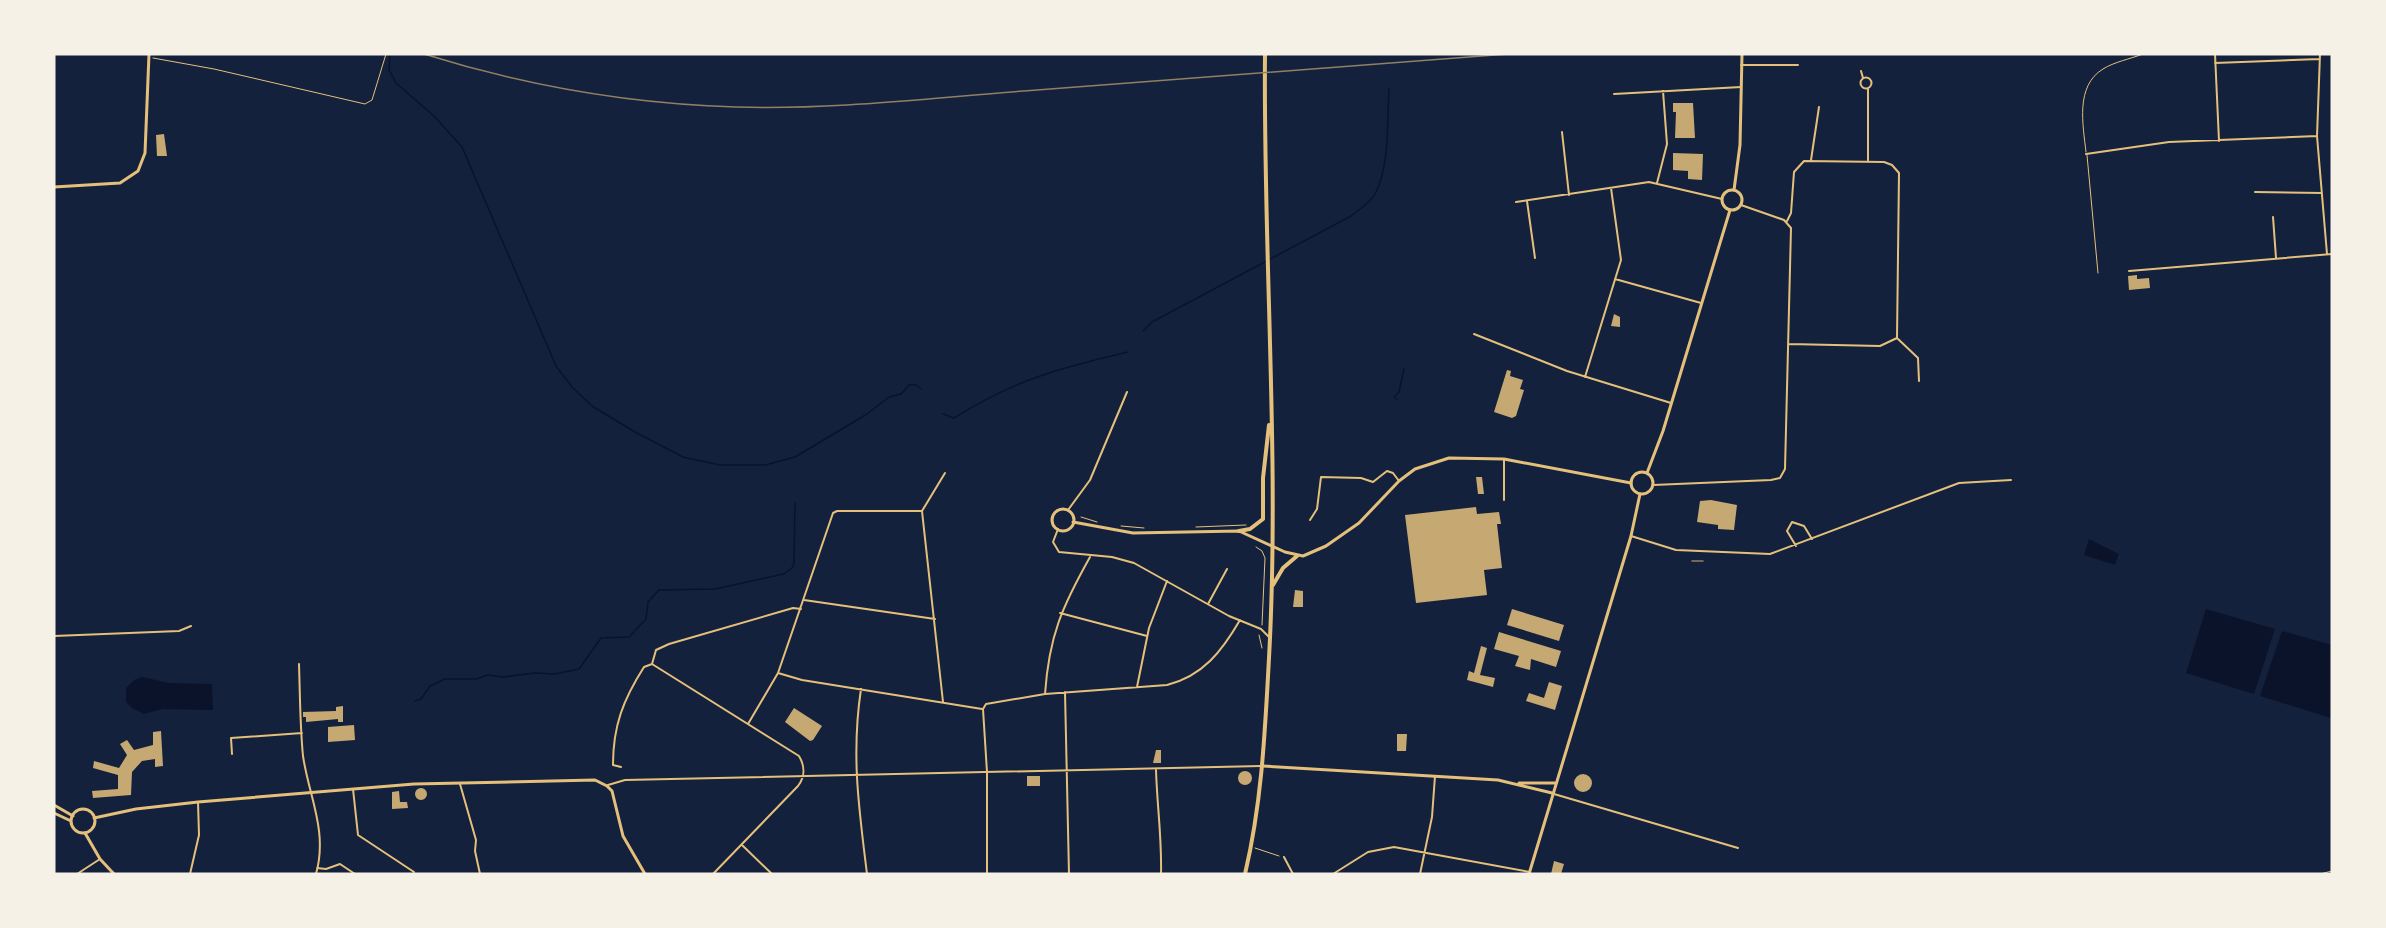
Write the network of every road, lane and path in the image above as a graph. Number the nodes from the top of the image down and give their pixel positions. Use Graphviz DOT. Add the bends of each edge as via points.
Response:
graph roads {
  1 [pos="386,54"];
  2 [pos="1265,54"];
  3 [pos="1742,54"];
  4 [pos="2143,54"];
  5 [pos="2215,54"];
  6 [pos="2320,54"];
  7 [pos="149,55"];
  8 [pos="2319,59"];
  9 [pos="2215,63"];
  10 [pos="1741,65"];
  11 [pos="1798,65"];
  12 [pos="1861,71"];
  13 [pos="1863,78"];
  14 [pos="1741,87"];
  15 [pos="1868,88"];
  16 [pos="1663,91"];
  17 [pos="1614,94"];
  18 [pos="1819,107"];
  19 [pos="1562,132"];
  20 [pos="2317,136"];
  21 [pos="2218,141"];
  22 [pos="2086,154"];
  23 [pos="1811,160"];
  24 [pos="1868,160"];
  25 [pos="1657,183"];
  26 [pos="54,187"];
  27 [pos="1611,188"];
  28 [pos="1734,190"];
  29 [pos="2255,192"];
  30 [pos="2322,193"];
  31 [pos="1569,195"];
  32 [pos="1722,199"];
  33 [pos="1527,201"];
  34 [pos="1516,202"];
  35 [pos="1741,205"];
  36 [pos="1730,210"];
  37 [pos="2273,217"];
  38 [pos="1787,221"];
  39 [pos="2326,254"];
  40 [pos="2332,254"];
  41 [pos="1535,258"];
  42 [pos="2276,258"];
  43 [pos="2129,271"];
  44 [pos="2098,273"];
  45 [pos="1616,279"];
  46 [pos="1701,303"];
  47 [pos="1474,334"];
  48 [pos="1897,338"];
  49 [pos="1789,344"];
  50 [pos="1585,377"];
  51 [pos="1919,381"];
  52 [pos="1126,392"];
  53 [pos="1671,403"];
  54 [pos="1270,410"];
  55 [pos="1504,459"];
  56 [pos="945,473"];
  57 [pos="1647,473"];
  58 [pos="2011,480"];
  59 [pos="1399,481"];
  60 [pos="1631,483"];
  61 [pos="1653,485"];
  62 [pos="1640,494"];
  63 [pos="1504,500"];
  64 [pos="1068,510"];
  65 [pos="922,511"];
  66 [pos="1081,518"];
  67 [pos="1310,520"];
  68 [pos="1073,522"];
  69 [pos="1101,523"];
  70 [pos="1250,524"];
  71 [pos="1119,526"];
  72 [pos="1196,527"];
  73 [pos="1143,528"];
  74 [pos="1058,529"];
  75 [pos="1239,531"];
  76 [pos="1632,536"];
  77 [pos="1812,539"];
  78 [pos="1274,545"];
  79 [pos="1796,546"];
  80 [pos="1256,547"];
  81 [pos="1298,556"];
  82 [pos="1090,557"];
  83 [pos="1227,568"];
  84 [pos="1167,581"];
  85 [pos="1273,586"];
  86 [pos="804,600"];
  87 [pos="1208,604"];
  88 [pos="801,609"];
  89 [pos="1060,614"];
  90 [pos="934,619"];
  91 [pos="1240,620"];
  92 [pos="191,626"];
  93 [pos="1262,629"];
  94 [pos="54,636"];
  95 [pos="1147,636"];
  96 [pos="1270,639"];
  97 [pos="1262,648"];
  98 [pos="299,664"];
  99 [pos="652,664"];
  100 [pos="778,673"];
  101 [pos="1137,686"];
  102 [pos="861,689"];
  103 [pos="1065,692"];
  104 [pos="1045,694"];
  105 [pos="943,702"];
  106 [pos="983,710"];
  107 [pos="747,724"];
  108 [pos="302,733"];
  109 [pos="232,754"];
  110 [pos="1263,766"];
  111 [pos="621,767"];
  112 [pos="1156,769"];
  113 [pos="1066,771"];
  114 [pos="987,772"];
  115 [pos="804,775"];
  116 [pos="855,775"];
  117 [pos="1435,776"];
  118 [pos="460,782"];
  119 [pos="1518,783"];
  120 [pos="1555,783"];
  121 [pos="607,786"];
  122 [pos="353,789"];
  123 [pos="312,792"];
  124 [pos="1552,793"];
  125 [pos="198,802"];
  126 [pos="54,805"];
  127 [pos="54,813"];
  128 [pos="72,818"];
  129 [pos="94,818"];
  130 [pos="85,833"];
  131 [pos="742,845"];
  132 [pos="1251,848"];
  133 [pos="1738,848"];
  134 [pos="1424,851"];
  135 [pos="1284,857"];
  136 [pos="100,859"];
  137 [pos="317,868"];
  138 [pos="2332,871"];
  139 [pos="414,872"];
  140 [pos="1529,873"];
  141 [pos="77,874"];
  142 [pos="114,874"];
  143 [pos="190,874"];
  144 [pos="316,874"];
  145 [pos="355,874"];
  146 [pos="480,874"];
  147 [pos="486,874"];
  148 [pos="645,874"];
  149 [pos="713,874"];
  150 [pos="772,874"];
  151 [pos="867,874"];
  152 [pos="987,874"];
  153 [pos="1069,874"];
  154 [pos="1161,874"];
  155 [pos="1245,874"];
  156 [pos="1293,874"];
  157 [pos="1333,874"];
  158 [pos="1420,874"];
  159 [pos="2320,874"];
  1 -- 7 [label="path" via="372,100 365,104"];
  2 -- 54 [label="main road"];
  3 -- 10 [label="main road"];
  4 -- 22 [label="lane" via="2103,69 2091,79 2082,116"];
  5 -- 9 [label="street"];
  6 -- 8 [label="street"];
  7 -- 26 [label="main road" via="145,153 138,171 120,183"];
  8 -- 9 [label="street"];
  8 -- 20 [label="street"];
  9 -- 21 [label="street"];
  10 -- 11 [label="street"];
  10 -- 14 [label="main road"];
  12 -- 13 [label="street"];
  13 -- 15 [label="street" via="1861,85"];
  13 -- 15 [label="street" via="1871,79"];
  14 -- 16 [label="street"];
  14 -- 28 [label="main road" via="1740,152"];
  15 -- 24 [label="street"];
  16 -- 17 [label="street"];
  16 -- 25 [label="street" via="1667,144"];
  18 -- 23 [label="street"];
  19 -- 31 [label="street"];
  20 -- 21 [label="street"];
  20 -- 30 [label="street"];
  21 -- 22 [label="street" via="2169,142"];
  22 -- 44 [label="lane"];
  23 -- 24 [label="street"];
  23 -- 38 [label="street" via="1800,163 1794,172"];
  24 -- 48 [label="street" via="1892,165 1900,177"];
  25 -- 27 [label="street"];
  25 -- 32 [label="street"];
  27 -- 31 [label="street"];
  27 -- 45 [label="street" via="1621,254"];
  28 -- 32 [label="main road" via="1727,191"];
  28 -- 35 [label="main road" via="1741,196"];
  29 -- 30 [label="street"];
  30 -- 39 [label="street"];
  31 -- 33 [label="street"];
  32 -- 36 [label="main road"];
  33 -- 34 [label="street"];
  33 -- 41 [label="street"];
  35 -- 36 [label="main road"];
  35 -- 38 [label="street"];
  36 -- 46 [label="main road"];
  37 -- 42 [label="street"];
  38 -- 49 [label="street" via="1791,228"];
  39 -- 40 [label="street"];
  39 -- 42 [label="street"];
  42 -- 43 [label="street"];
  45 -- 46 [label="street"];
  45 -- 50 [label="street"];
  46 -- 53 [label="main road"];
  47 -- 50 [label="street"];
  48 -- 49 [label="street" via="1880,346"];
  48 -- 51 [label="street" via="1918,358"];
  49 -- 61 [label="street" via="1785,469 1780,478"];
  50 -- 53 [label="street"];
  52 -- 64 [label="street" via="1090,480"];
  53 -- 57 [label="main road"];
  54 -- 75 [label="main road" via="1263,519 1250,529"];
  54 -- 78 [label="main road"];
  55 -- 59 [label="main road" via="1449,458 1415,469"];
  55 -- 60 [label="main road"];
  55 -- 63 [label="street"];
  56 -- 65 [label="street"];
  57 -- 60 [label="main road" via="1636,474"];
  57 -- 61 [label="main road"];
  58 -- 77 [label="street" via="1959,483"];
  59 -- 67 [label="street" via="1387,471 1373,482 1321,477 1317,509"];
  59 -- 81 [label="main road" via="1359,523 1318,551"];
  60 -- 62 [label="main road"];
  61 -- 62 [label="main road" via="1649,493"];
  62 -- 76 [label="main road"];
  64 -- 68 [label="main road"];
  64 -- 74 [label="main road" via="1060,509 1053,514 1052,522"];
  65 -- 86 [label="street" via="834,513"];
  65 -- 90 [label="street"];
  66 -- 69 [label="path"];
  68 -- 74 [label="main road" via="1067,530"];
  68 -- 75 [label="main road" via="1133,533"];
  70 -- 72 [label="path"];
  71 -- 73 [label="path"];
  74 -- 82 [label="street" via="1053,542 1059,552"];
  75 -- 78 [label="main road"];
  76 -- 79 [label="street" via="1676,550 1708,552 1770,554"];
  76 -- 120 [label="main road"];
  77 -- 79 [label="street"];
  77 -- 79 [label="street" via="1804,526 1792,522 1787,531"];
  78 -- 81 [label="main road"];
  78 -- 85 [label="main road"];
  80 -- 93 [label="path" via="1262,550 1264,558"];
  81 -- 85 [label="main road" via="1283,568"];
  82 -- 84 [label="street" via="1123,559"];
  82 -- 89 [label="street"];
  83 -- 87 [label="street"];
  84 -- 87 [label="street"];
  84 -- 95 [label="street"];
  85 -- 96 [label="main road"];
  86 -- 88 [label="street"];
  86 -- 90 [label="street"];
  87 -- 91 [label="street"];
  88 -- 99 [label="street" via="793,608 669,644 656,650"];
  88 -- 100 [label="street"];
  89 -- 95 [label="street"];
  89 -- 104 [label="street" via="1051,643"];
  90 -- 105 [label="street"];
  91 -- 93 [label="street"];
  91 -- 101 [label="street" via="1227,643 1197,674 1167,685"];
  92 -- 94 [label="street" via="178,631"];
  93 -- 96 [label="street"];
  93 -- 97 [label="path" via="1258,636 1263,640"];
  95 -- 101 [label="street"];
  96 -- 110 [label="main road"];
  98 -- 108 [label="street"];
  99 -- 107 [label="street"];
  99 -- 111 [label="street" via="644,667 619,713 613,765"];
  100 -- 102 [label="street"];
  100 -- 107 [label="street"];
  101 -- 103 [label="street"];
  102 -- 105 [label="street"];
  102 -- 116 [label="street" via="855,730"];
  103 -- 104 [label="street"];
  103 -- 113 [label="street"];
  104 -- 106 [label="street" via="986,704"];
  105 -- 106 [label="street"];
  106 -- 114 [label="street"];
  107 -- 115 [label="street" via="799,756"];
  108 -- 109 [label="street" via="231,738"];
  108 -- 123 [label="street"];
  110 -- 112 [label="street"];
  110 -- 117 [label="main road"];
  110 -- 132 [label="main road"];
  112 -- 113 [label="street"];
  112 -- 154 [label="street" via="1158,820 1162,829"];
  113 -- 114 [label="street"];
  113 -- 153 [label="street"];
  114 -- 116 [label="street"];
  114 -- 152 [label="street"];
  115 -- 116 [label="street"];
  115 -- 121 [label="street" via="622,780"];
  115 -- 131 [label="street"];
  116 -- 151 [label="street"];
  117 -- 119 [label="main road"];
  117 -- 134 [label="street"];
  118 -- 121 [label="main road" via="591,779"];
  118 -- 122 [label="main road"];
  118 -- 146 [label="street" via="476,840"];
  119 -- 120 [label="main road"];
  119 -- 124 [label="main road"];
  120 -- 124 [label="main road"];
  121 -- 148 [label="main road" via="614,797 623,836"];
  122 -- 123 [label="main road"];
  122 -- 139 [label="street" via="358,835"];
  123 -- 125 [label="main road"];
  123 -- 137 [label="street" via="320,843"];
  124 -- 133 [label="street"];
  124 -- 140 [label="main road"];
  125 -- 129 [label="main road"];
  125 -- 143 [label="street" via="199,835"];
  126 -- 128 [label="main road"];
  127 -- 128 [label="main road"];
  128 -- 129 [label="main road" via="84,809"];
  128 -- 130 [label="main road" via="76,830"];
  129 -- 130 [label="main road" via="93,828"];
  130 -- 136 [label="main road"];
  131 -- 149 [label="street"];
  131 -- 150 [label="street"];
  132 -- 135 [label="path"];
  132 -- 155 [label="main road"];
  134 -- 140 [label="street"];
  134 -- 157 [label="street" via="1394,847 1375,850"];
  134 -- 158 [label="street"];
  135 -- 156 [label="street"];
  136 -- 141 [label="street"];
  136 -- 142 [label="main road"];
  137 -- 144 [label="street"];
  137 -- 145 [label="street" via="339,864"];
  138 -- 159 [label="lane"];
  146 -- 147 [label="street"];
}
